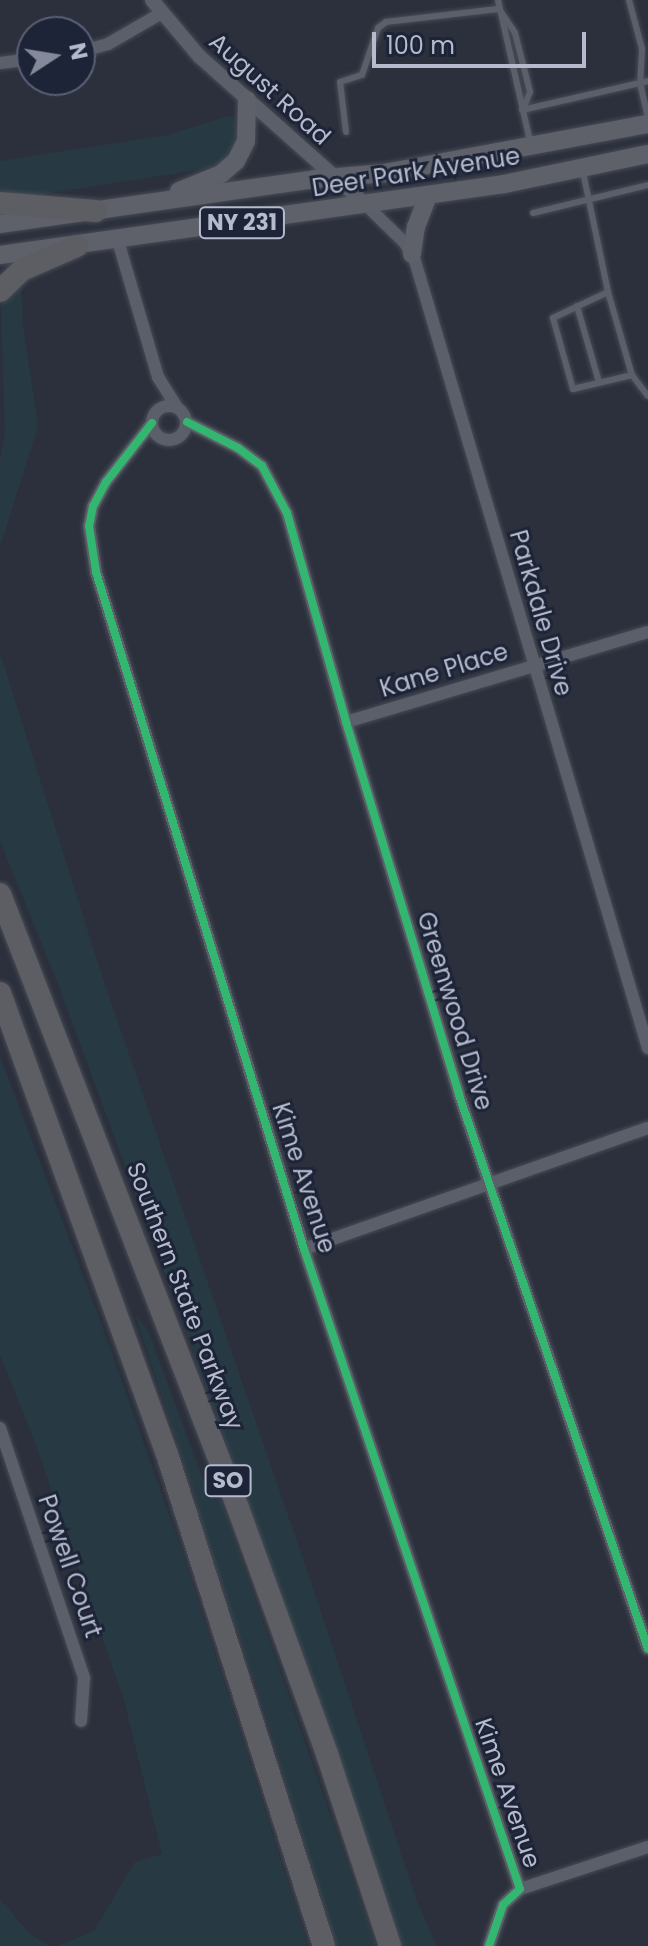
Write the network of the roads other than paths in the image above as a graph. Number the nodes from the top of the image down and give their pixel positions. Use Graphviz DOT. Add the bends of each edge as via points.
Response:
graph roads {
  1 [pos="152,0"];
  2 [pos="498,0"];
  3 [pos="629,0"];
  4 [pos="499,9"];
  5 [pos="160,14"];
  6 [pos="96,47"];
  7 [pos="644,82"];
  8 [pos="247,100"];
  9 [pos="522,110"];
  10 [pos="648,118"];
  11 [pos="648,124"];
  12 [pos="346,132"];
  13 [pos="531,149"];
  14 [pos="648,154"];
  15 [pos="581,169"];
  16 [pos="336,177"];
  17 [pos="648,185"];
  18 [pos="428,196"];
  19 [pos="588,200"];
  20 [pos="0,203"];
  21 [pos="148,203"];
  22 [pos="366,205"];
  23 [pos="96,211"];
  24 [pos="533,213"];
  25 [pos="0,224"];
  26 [pos="118,241"];
  27 [pos="77,246"];
  28 [pos="412,254"];
  29 [pos="0,255"];
  30 [pos="0,291"];
  31 [pos="608,292"];
  32 [pos="577,306"];
  33 [pos="632,375"];
  34 [pos="158,377"];
  35 [pos="599,382"];
  36 [pos="648,396"];
  37 [pos="177,407"];
  38 [pos="154,418"];
  39 [pos="187,422"];
  40 [pos="179,437"];
  41 [pos="213,437"];
  42 [pos="161,438"];
  43 [pos="130,452"];
  44 [pos="648,632"];
  45 [pos="533,666"];
  46 [pos="346,722"];
  47 [pos="0,894"];
  48 [pos="0,993"];
  49 [pos="648,1048"];
  50 [pos="648,1128"];
  51 [pos="489,1186"];
  52 [pos="304,1249"];
  53 [pos="0,1428"];
  54 [pos="648,1649"];
  55 [pos="81,1721"];
  56 [pos="648,1847"];
  57 [pos="520,1889"];
  58 [pos="324,1946"];
  59 [pos="390,1946"];
  60 [pos="489,1946"];
  1 -- 5 [label="street, August Road"];
  2 -- 4 [label="lane"];
  3 -- 7 [label="lane"];
  4 -- 9 [label="lane"];
  4 -- 9 [label="lane" via="515,33 530,92"];
  4 -- 12 [label="lane" via="386,22 378,28 362,75 340,82"];
  5 -- 6 [label="street"];
  5 -- 8 [label="street, August Road"];
  7 -- 9 [label="lane"];
  7 -- 10 [label="lane"];
  8 -- 16 [label="street, August Road"];
  8 -- 21 [label="main road" via="246,141 232,166"];
  9 -- 13 [label="lane"];
  11 -- 13 [label="main road, Deer Park Avenue / NY 231"];
  13 -- 16 [label="main road, Deer Park Avenue / NY 231"];
  14 -- 15 [label="main road, Deer Park Avenue / NY 231"];
  15 -- 18 [label="main road, Deer Park Avenue / NY 231"];
  15 -- 19 [label="lane"];
  16 -- 21 [label="main road, Deer Park Avenue / NY 231"];
  16 -- 22 [label="street, August Road"];
  17 -- 19 [label="lane"];
  18 -- 22 [label="main road, Deer Park Avenue / NY 231"];
  18 -- 28 [label="main road"];
  19 -- 24 [label="lane"];
  19 -- 31 [label="lane"];
  20 -- 23 [label="highway"];
  21 -- 23 [label="main road, Deer Park Avenue / NY 231"];
  22 -- 26 [label="main road, Deer Park Avenue / NY 231"];
  22 -- 28 [label="street, Parkdale Drive"];
  23 -- 25 [label="main road, Deer Park Avenue / NY 231"];
  26 -- 27 [label="main road, Deer Park Avenue / NY 231"];
  26 -- 34 [label="street"];
  27 -- 29 [label="main road, Deer Park Avenue / NY 231"];
  27 -- 30 [label="highway" via="22,270"];
  28 -- 45 [label="street, Parkdale Drive"];
  31 -- 32 [label="lane"];
  31 -- 33 [label="lane"];
  32 -- 35 [label="lane"];
  32 -- 35 [label="lane" via="553,318 573,389"];
  33 -- 35 [label="lane"];
  33 -- 36 [label="lane"];
  34 -- 37 [label="street"];
  34 -- 38 [label="street"];
  37 -- 38 [label="street" via="166,405"];
  37 -- 39 [label="street"];
  38 -- 42 [label="street"];
  38 -- 43 [label="street, Kime Avenue"];
  39 -- 40 [label="street"];
  39 -- 41 [label="street, Greenwood Drive"];
  40 -- 41 [label="street, Greenwood Drive"];
  40 -- 42 [label="street"];
  41 -- 46 [label="street, Greenwood Drive" via="262,466 277,489"];
  42 -- 43 [label="street, Kime Avenue"];
  43 -- 52 [label="street, Kime Avenue" via="93,506 89,535 96,572"];
  44 -- 45 [label="street, Kane Place"];
  45 -- 46 [label="street, Kane Place"];
  45 -- 49 [label="street, Parkdale Drive"];
  46 -- 51 [label="street, Greenwood Drive"];
  47 -- 59 [label="highway, Southern State Parkway / SO" via="238,1508"];
  48 -- 58 [label="highway, SO" via="167,1454"];
  50 -- 51 [label="street"];
  51 -- 52 [label="street"];
  51 -- 54 [label="street, Greenwood Drive"];
  52 -- 57 [label="street, Kime Avenue"];
  53 -- 55 [label="street, Powell Court" via="84,1678"];
  56 -- 57 [label="street"];
  57 -- 60 [label="street, Kime Avenue" via="503,1905"];
}
